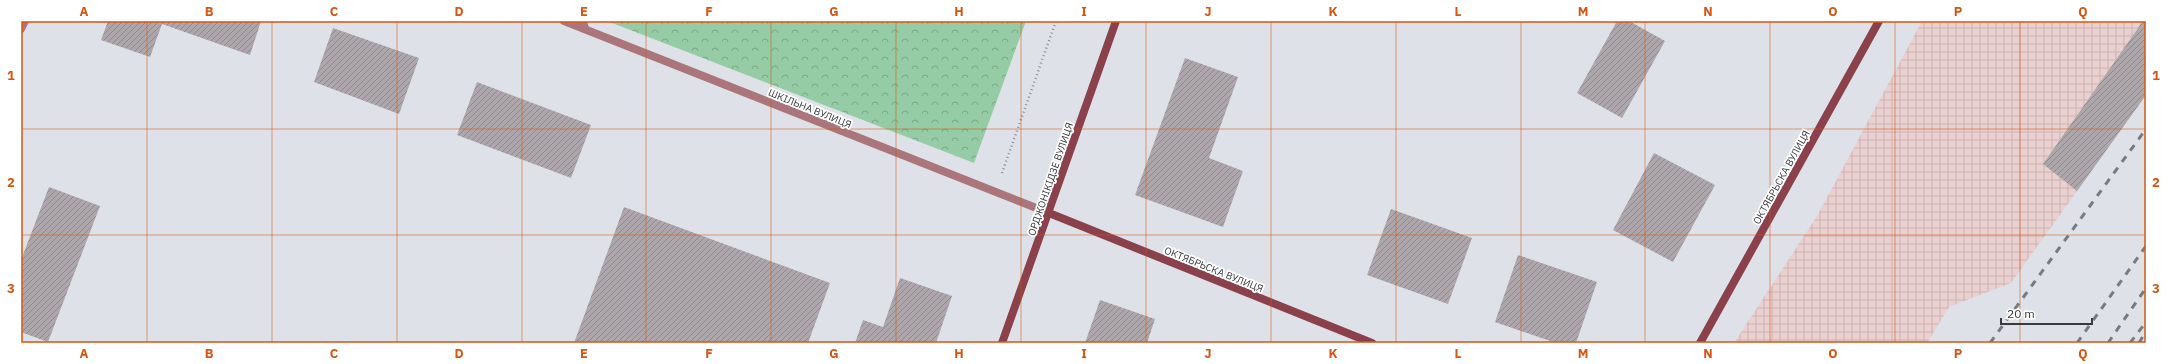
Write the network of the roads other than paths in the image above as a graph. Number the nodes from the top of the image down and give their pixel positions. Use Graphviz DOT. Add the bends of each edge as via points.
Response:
graph roads {
  1 [pos="25,21"];
  2 [pos="564,21"];
  3 [pos="1116,21"];
  4 [pos="1878,21"];
  5 [pos="584,25"];
  6 [pos="21,29"];
  7 [pos="1050,213"];
  8 [pos="1002,343"];
  9 [pos="1372,343"];
  10 [pos="1700,343"];
  1 -- 6 [label="street"];
  2 -- 5 [label="street, ШКІЛЬНА ВУЛИЦЯ"];
  3 -- 7 [label="main road, ОРДЖОНІКІДЗЕ ВУЛИЦЯ"];
  4 -- 10 [label="main road, ОКТЯБРЬСКА ВУЛИЦЯ"];
  5 -- 7 [label="street, ШКІЛЬНА ВУЛИЦЯ"];
  7 -- 8 [label="main road, ОРДЖОНІКІДЗЕ ВУЛИЦЯ"];
  7 -- 9 [label="main road, ОКТЯБРЬСКА ВУЛИЦЯ"];
}
